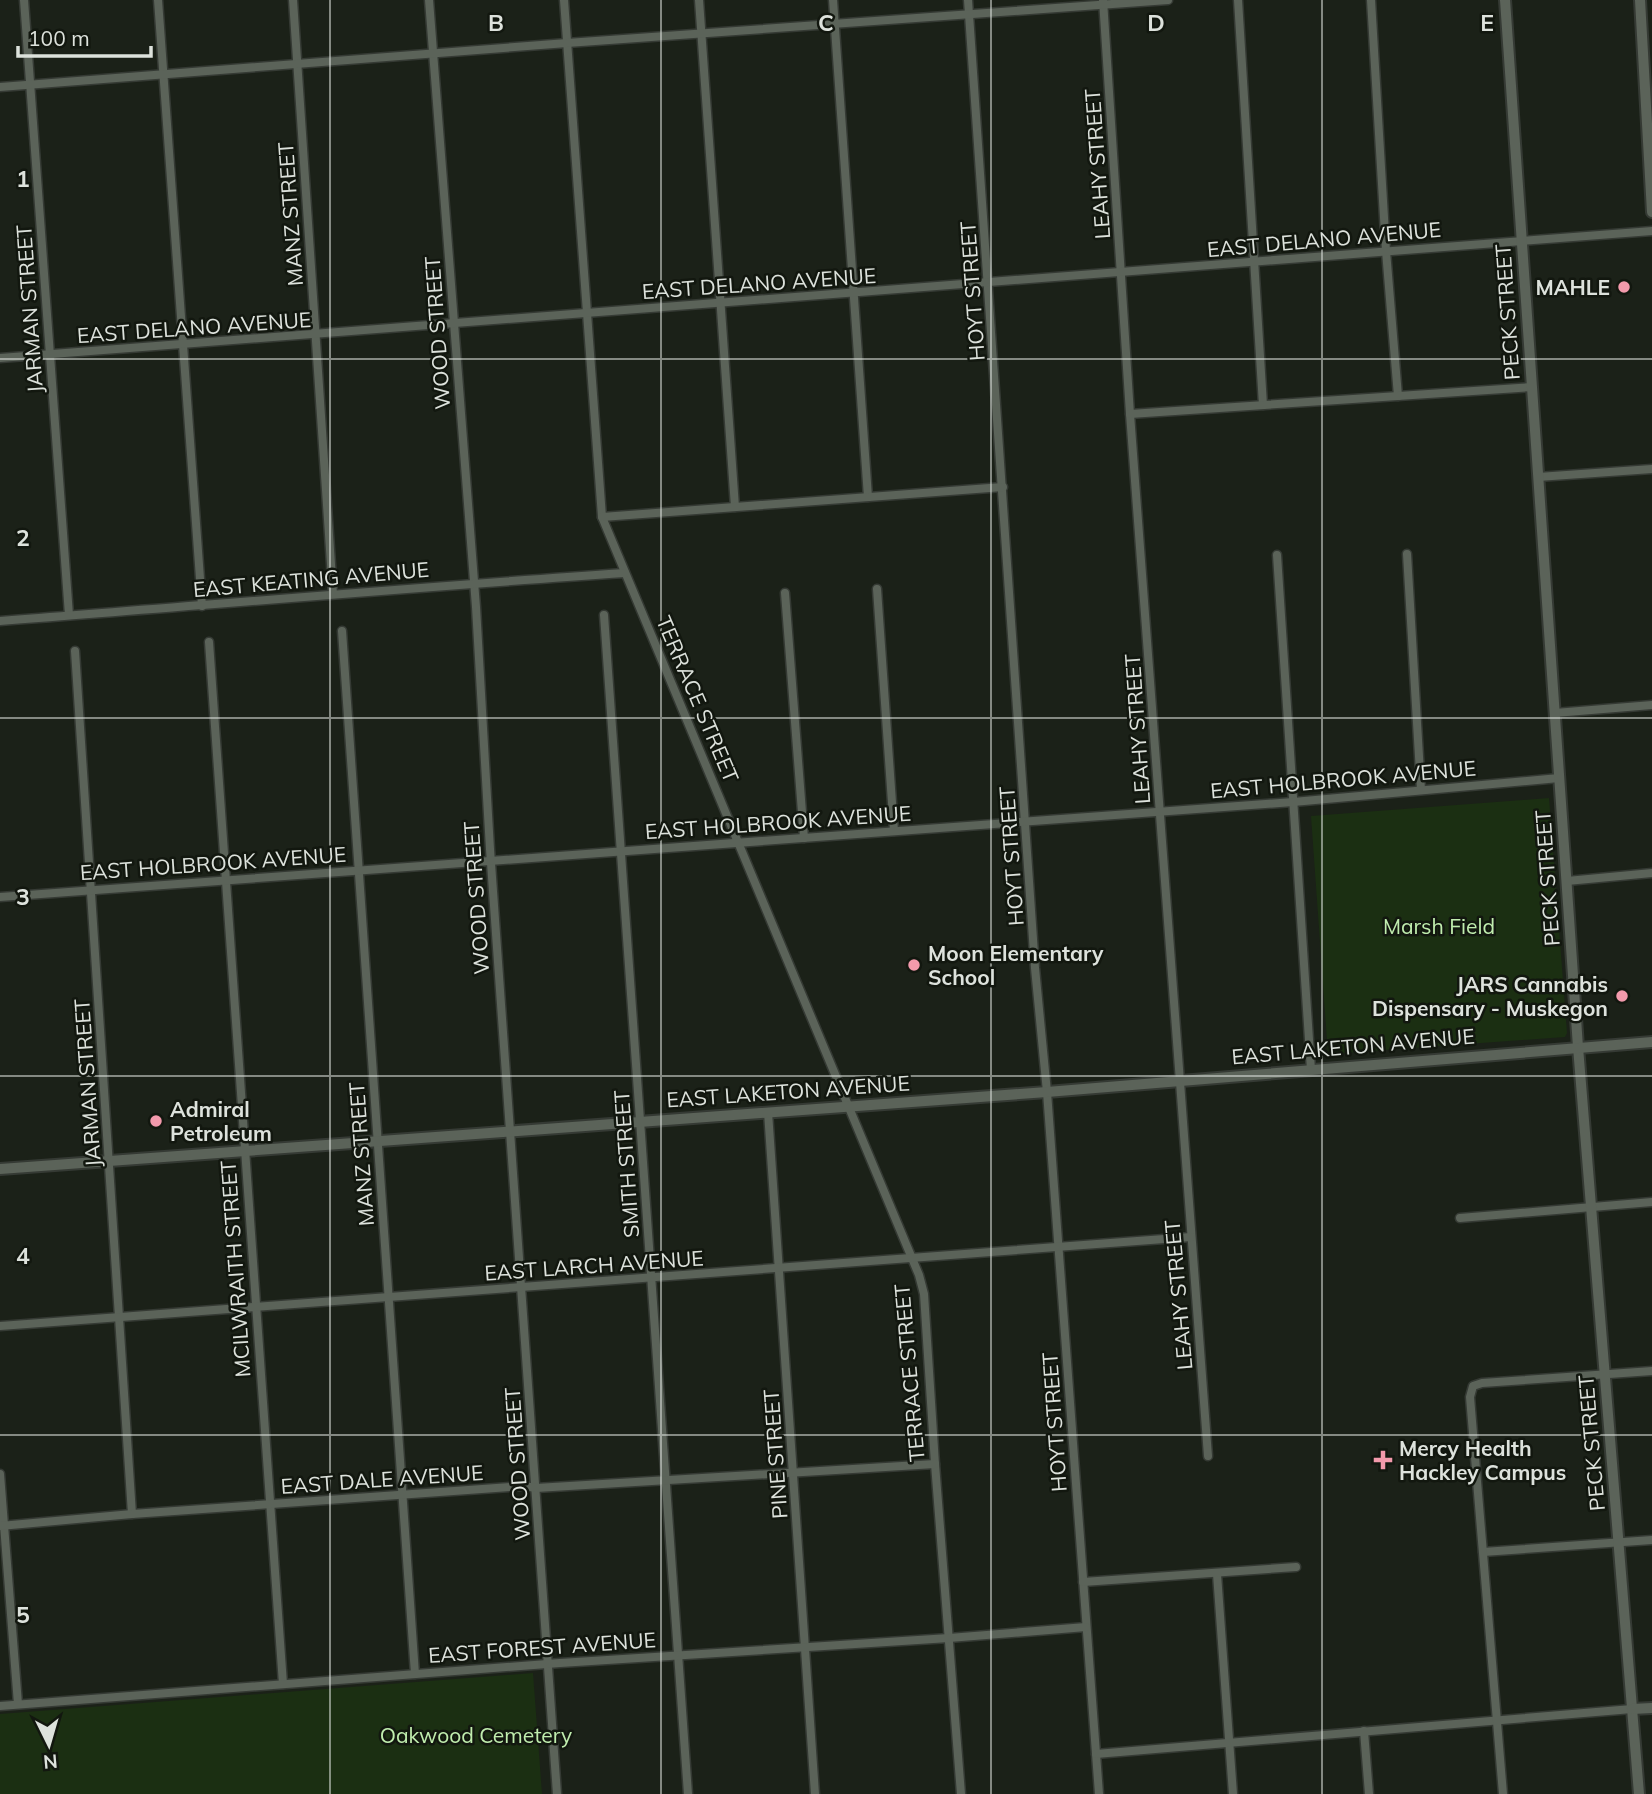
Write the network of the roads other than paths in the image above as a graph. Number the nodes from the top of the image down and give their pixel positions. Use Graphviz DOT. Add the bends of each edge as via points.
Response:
graph roads {
  1 [pos="24,0"];
  2 [pos="158,0"];
  3 [pos="293,0"];
  4 [pos="429,0"];
  5 [pos="564,0"];
  6 [pos="699,0"];
  7 [pos="834,0"];
  8 [pos="968,0"];
  9 [pos="1168,0"];
  10 [pos="1238,0"];
  11 [pos="1371,0"];
  12 [pos="1505,0"];
  13 [pos="1640,0"];
  14 [pos="1103,3"];
  15 [pos="970,14"];
  16 [pos="835,24"];
  17 [pos="701,34"];
  18 [pos="567,43"];
  19 [pos="433,53"];
  20 [pos="297,65"];
  21 [pos="164,75"];
  22 [pos="30,85"];
  23 [pos="0,87"];
  24 [pos="1652,212"];
  25 [pos="1652,231"];
  26 [pos="1521,241"];
  27 [pos="1386,251"];
  28 [pos="1254,262"];
  29 [pos="1122,273"];
  30 [pos="989,283"];
  31 [pos="854,293"];
  32 [pos="720,303"];
  33 [pos="586,313"];
  34 [pos="454,324"];
  35 [pos="316,335"];
  36 [pos="183,345"];
  37 [pos="50,355"];
  38 [pos="0,358"];
  39 [pos="1532,387"];
  40 [pos="1398,396"];
  41 [pos="1263,405"];
  42 [pos="1130,414"];
  43 [pos="1652,469"];
  44 [pos="1538,477"];
  45 [pos="1003,487"];
  46 [pos="868,497"];
  47 [pos="735,508"];
  48 [pos="602,517"];
  49 [pos="1408,554"];
  50 [pos="1277,555"];
  51 [pos="625,573"];
  52 [pos="474,584"];
  53 [pos="877,589"];
  54 [pos="333,593"];
  55 [pos="785,593"];
  56 [pos="202,606"];
  57 [pos="69,615"];
  58 [pos="604,615"];
  59 [pos="0,621"];
  60 [pos="342,631"];
  61 [pos="208,642"];
  62 [pos="75,651"];
  63 [pos="1652,705"];
  64 [pos="1555,713"];
  65 [pos="1559,778"];
  66 [pos="1421,790"];
  67 [pos="1293,802"];
  68 [pos="1160,811"];
  69 [pos="1026,820"];
  70 [pos="894,831"];
  71 [pos="804,838"];
  72 [pos="739,842"];
  73 [pos="621,851"];
  74 [pos="491,861"];
  75 [pos="358,871"];
  76 [pos="1652,873"];
  77 [pos="225,880"];
  78 [pos="1567,881"];
  79 [pos="91,889"];
  80 [pos="0,897"];
  81 [pos="1652,1042"];
  82 [pos="1578,1047"];
  83 [pos="1311,1070"];
  84 [pos="1179,1079"];
  85 [pos="1047,1091"];
  86 [pos="849,1106"];
  87 [pos="768,1112"];
  88 [pos="641,1122"];
  89 [pos="510,1131"];
  90 [pos="377,1142"];
  91 [pos="244,1152"];
  92 [pos="110,1162"];
  93 [pos="0,1169"];
  94 [pos="1652,1202"];
  95 [pos="1591,1208"];
  96 [pos="1460,1218"];
  97 [pos="1191,1237"];
  98 [pos="1058,1248"];
  99 [pos="913,1259"];
  100 [pos="779,1269"];
  101 [pos="653,1279"];
  102 [pos="522,1288"];
  103 [pos="388,1298"];
  104 [pos="255,1308"];
  105 [pos="121,1318"];
  106 [pos="0,1326"];
  107 [pos="1652,1371"];
  108 [pos="1604,1375"];
  109 [pos="1208,1456"];
  110 [pos="935,1464"];
  111 [pos="794,1472"];
  112 [pos="0,1474"];
  113 [pos="667,1480"];
  114 [pos="536,1488"];
  115 [pos="402,1495"];
  116 [pos="269,1505"];
  117 [pos="132,1514"];
  118 [pos="2,1526"];
  119 [pos="1652,1540"];
  120 [pos="1619,1542"];
  121 [pos="1483,1552"];
  122 [pos="1296,1567"];
  123 [pos="1217,1574"];
  124 [pos="1083,1582"];
  125 [pos="1087,1627"];
  126 [pos="949,1638"];
  127 [pos="806,1647"];
  128 [pos="679,1655"];
  129 [pos="549,1664"];
  130 [pos="415,1674"];
  131 [pos="283,1684"];
  132 [pos="18,1704"];
  133 [pos="0,1706"];
  134 [pos="1652,1708"];
  135 [pos="1632,1709"];
  136 [pos="1497,1720"];
  137 [pos="1364,1731"];
  138 [pos="1229,1742"];
  139 [pos="1096,1754"];
  140 [pos="557,1794"];
  141 [pos="688,1794"];
  142 [pos="815,1794"];
  143 [pos="961,1794"];
  144 [pos="1099,1794"];
  145 [pos="1233,1794"];
  146 [pos="1368,1794"];
  147 [pos="1503,1794"];
  148 [pos="1639,1794"];
  1 -- 22 [label="street, JARMAN STREET"];
  2 -- 21 [label="street"];
  3 -- 20 [label="street, MANZ STREET"];
  4 -- 19 [label="street, WOOD STREET"];
  5 -- 18 [label="street, TERRACE STREET"];
  6 -- 17 [label="street"];
  7 -- 16 [label="street"];
  8 -- 15 [label="street, HOYT STREET"];
  9 -- 14 [label="street"];
  10 -- 28 [label="street"];
  11 -- 27 [label="street"];
  12 -- 26 [label="street, PECK STREET"];
  13 -- 24 [label="street"];
  14 -- 15 [label="street"];
  14 -- 29 [label="street, LEAHY STREET"];
  15 -- 16 [label="street"];
  15 -- 30 [label="street, HOYT STREET"];
  16 -- 17 [label="street"];
  16 -- 31 [label="street"];
  17 -- 18 [label="street"];
  17 -- 32 [label="street"];
  18 -- 19 [label="street"];
  18 -- 33 [label="street, TERRACE STREET"];
  19 -- 20 [label="street"];
  19 -- 34 [label="street, WOOD STREET"];
  20 -- 21 [label="street"];
  20 -- 35 [label="street, MANZ STREET"];
  21 -- 22 [label="street"];
  21 -- 36 [label="street"];
  22 -- 23 [label="street"];
  22 -- 37 [label="street, JARMAN STREET"];
  25 -- 26 [label="street, EAST DELANO AVENUE"];
  26 -- 27 [label="street, EAST DELANO AVENUE"];
  26 -- 39 [label="street, PECK STREET"];
  27 -- 28 [label="street, EAST DELANO AVENUE"];
  27 -- 40 [label="street"];
  28 -- 29 [label="street, EAST DELANO AVENUE"];
  28 -- 41 [label="street"];
  29 -- 30 [label="street, EAST DELANO AVENUE"];
  29 -- 42 [label="street, LEAHY STREET"];
  30 -- 31 [label="street, EAST DELANO AVENUE"];
  30 -- 45 [label="street, HOYT STREET"];
  31 -- 32 [label="street, EAST DELANO AVENUE"];
  31 -- 46 [label="street"];
  32 -- 33 [label="street, EAST DELANO AVENUE"];
  32 -- 47 [label="street"];
  33 -- 34 [label="street, EAST DELANO AVENUE"];
  33 -- 48 [label="street, TERRACE STREET"];
  34 -- 35 [label="street, EAST DELANO AVENUE"];
  34 -- 52 [label="street, WOOD STREET"];
  35 -- 36 [label="street, EAST DELANO AVENUE"];
  35 -- 54 [label="street, MANZ STREET"];
  36 -- 37 [label="street, EAST DELANO AVENUE"];
  36 -- 56 [label="street"];
  37 -- 38 [label="street, EAST DELANO AVENUE"];
  37 -- 57 [label="street, JARMAN STREET"];
  39 -- 40 [label="street"];
  39 -- 44 [label="street, PECK STREET"];
  40 -- 41 [label="street"];
  41 -- 42 [label="street"];
  42 -- 68 [label="street, LEAHY STREET"];
  43 -- 44 [label="street"];
  44 -- 64 [label="street, PECK STREET"];
  45 -- 46 [label="street"];
  45 -- 69 [label="street, HOYT STREET"];
  46 -- 47 [label="street"];
  47 -- 48 [label="street"];
  48 -- 51 [label="street, TERRACE STREET"];
  49 -- 66 [label="street"];
  50 -- 67 [label="street"];
  51 -- 52 [label="street, EAST KEATING AVENUE"];
  51 -- 72 [label="street, TERRACE STREET"];
  52 -- 54 [label="street, EAST KEATING AVENUE"];
  52 -- 74 [label="street, WOOD STREET"];
  53 -- 70 [label="street"];
  54 -- 56 [label="street, EAST KEATING AVENUE"];
  55 -- 71 [label="street"];
  56 -- 57 [label="street, EAST KEATING AVENUE"];
  57 -- 59 [label="street, EAST KEATING AVENUE"];
  58 -- 73 [label="street, SMITH STREET"];
  60 -- 75 [label="street, MANZ STREET"];
  61 -- 77 [label="street, MCILWRAITH STREET"];
  62 -- 79 [label="street, JARMAN STREET"];
  63 -- 64 [label="street"];
  64 -- 65 [label="street, PECK STREET"];
  65 -- 66 [label="street, EAST HOLBROOK AVENUE"];
  65 -- 78 [label="street, PECK STREET"];
  66 -- 67 [label="street, EAST HOLBROOK AVENUE"];
  67 -- 68 [label="street, EAST HOLBROOK AVENUE"];
  67 -- 83 [label="street"];
  68 -- 69 [label="street, EAST HOLBROOK AVENUE"];
  68 -- 84 [label="street, LEAHY STREET"];
  69 -- 70 [label="street, EAST HOLBROOK AVENUE"];
  69 -- 85 [label="street, HOYT STREET"];
  70 -- 71 [label="street, EAST HOLBROOK AVENUE"];
  71 -- 72 [label="street, EAST HOLBROOK AVENUE"];
  72 -- 73 [label="street, EAST HOLBROOK AVENUE"];
  72 -- 86 [label="street, TERRACE STREET"];
  73 -- 74 [label="street, EAST HOLBROOK AVENUE"];
  73 -- 88 [label="street, SMITH STREET"];
  74 -- 75 [label="street, EAST HOLBROOK AVENUE"];
  74 -- 89 [label="street, WOOD STREET"];
  75 -- 77 [label="street, EAST HOLBROOK AVENUE"];
  75 -- 90 [label="street, MANZ STREET"];
  76 -- 78 [label="street"];
  77 -- 79 [label="street, EAST HOLBROOK AVENUE"];
  77 -- 91 [label="street, MCILWRAITH STREET"];
  78 -- 82 [label="street, PECK STREET"];
  79 -- 80 [label="street, EAST HOLBROOK AVENUE"];
  79 -- 92 [label="street, JARMAN STREET"];
  81 -- 82 [label="street, EAST LAKETON AVENUE"];
  82 -- 83 [label="street, EAST LAKETON AVENUE"];
  82 -- 95 [label="street, PECK STREET"];
  83 -- 84 [label="street, EAST LAKETON AVENUE"];
  84 -- 85 [label="street, EAST LAKETON AVENUE"];
  84 -- 97 [label="street, LEAHY STREET"];
  85 -- 86 [label="street, EAST LAKETON AVENUE"];
  85 -- 98 [label="street, HOYT STREET"];
  86 -- 87 [label="street, EAST LAKETON AVENUE"];
  86 -- 99 [label="street, TERRACE STREET"];
  87 -- 88 [label="street, EAST LAKETON AVENUE"];
  87 -- 100 [label="street, PINE STREET"];
  88 -- 89 [label="street, EAST LAKETON AVENUE"];
  88 -- 101 [label="street, SMITH STREET"];
  89 -- 90 [label="street, EAST LAKETON AVENUE"];
  89 -- 102 [label="street, WOOD STREET"];
  90 -- 91 [label="street, EAST LAKETON AVENUE"];
  90 -- 103 [label="street, MANZ STREET"];
  91 -- 92 [label="street, EAST LAKETON AVENUE"];
  91 -- 104 [label="street, MCILWRAITH STREET"];
  92 -- 93 [label="street, EAST LAKETON AVENUE"];
  92 -- 105 [label="street, JARMAN STREET"];
  94 -- 95 [label="street"];
  95 -- 96 [label="street"];
  95 -- 108 [label="street, PECK STREET"];
  97 -- 98 [label="street, EAST LARCH AVENUE"];
  97 -- 109 [label="street, LEAHY STREET"];
  98 -- 99 [label="street, EAST LARCH AVENUE"];
  98 -- 124 [label="street, HOYT STREET"];
  99 -- 100 [label="street, EAST LARCH AVENUE"];
  99 -- 110 [label="street, TERRACE STREET" via="924,1294"];
  100 -- 101 [label="street, EAST LARCH AVENUE"];
  100 -- 111 [label="street, PINE STREET"];
  101 -- 102 [label="street, EAST LARCH AVENUE"];
  101 -- 113 [label="street, SMITH STREET"];
  102 -- 103 [label="street, EAST LARCH AVENUE"];
  102 -- 114 [label="street, WOOD STREET"];
  103 -- 104 [label="street, EAST LARCH AVENUE"];
  103 -- 115 [label="street, MANZ STREET"];
  104 -- 105 [label="street, EAST LARCH AVENUE"];
  104 -- 116 [label="street, MCILWRAITH STREET"];
  105 -- 106 [label="street, EAST LARCH AVENUE"];
  105 -- 117 [label="street, JARMAN STREET"];
  107 -- 108 [label="street"];
  108 -- 120 [label="street, PECK STREET"];
  108 -- 121 [label="street" via="1473,1386 1470,1396"];
  110 -- 111 [label="street, EAST DALE AVENUE"];
  110 -- 126 [label="street, TERRACE STREET"];
  111 -- 113 [label="street, EAST DALE AVENUE"];
  111 -- 127 [label="street, PINE STREET"];
  112 -- 118 [label="street"];
  113 -- 114 [label="street, EAST DALE AVENUE"];
  113 -- 128 [label="street, SMITH STREET"];
  114 -- 115 [label="street, EAST DALE AVENUE"];
  114 -- 129 [label="street, WOOD STREET"];
  115 -- 116 [label="street, EAST DALE AVENUE"];
  115 -- 130 [label="street, MANZ STREET"];
  116 -- 117 [label="street, EAST DALE AVENUE"];
  116 -- 131 [label="street, MCILWRAITH STREET"];
  117 -- 118 [label="street, EAST DALE AVENUE"];
  118 -- 132 [label="street"];
  119 -- 120 [label="street"];
  120 -- 121 [label="street"];
  120 -- 135 [label="street, PECK STREET"];
  121 -- 136 [label="street"];
  122 -- 123 [label="street"];
  123 -- 124 [label="street"];
  123 -- 138 [label="street"];
  124 -- 125 [label="street, HOYT STREET"];
  125 -- 126 [label="street, EAST FOREST AVENUE"];
  125 -- 139 [label="street, HOYT STREET"];
  126 -- 127 [label="street, EAST FOREST AVENUE"];
  126 -- 143 [label="street, TERRACE STREET"];
  127 -- 128 [label="street, EAST FOREST AVENUE"];
  127 -- 142 [label="street, PINE STREET"];
  128 -- 129 [label="street, EAST FOREST AVENUE"];
  128 -- 141 [label="street, SMITH STREET"];
  129 -- 130 [label="street, EAST FOREST AVENUE"];
  129 -- 140 [label="street, WOOD STREET"];
  130 -- 131 [label="street, EAST FOREST AVENUE"];
  131 -- 132 [label="street, EAST FOREST AVENUE"];
  132 -- 133 [label="street, EAST FOREST AVENUE"];
  134 -- 135 [label="street"];
  135 -- 136 [label="street"];
  135 -- 148 [label="street, PECK STREET"];
  136 -- 137 [label="street"];
  136 -- 147 [label="street"];
  137 -- 138 [label="street"];
  137 -- 146 [label="street"];
  138 -- 139 [label="street"];
  138 -- 145 [label="street"];
  139 -- 144 [label="street, HOYT STREET"];
}
